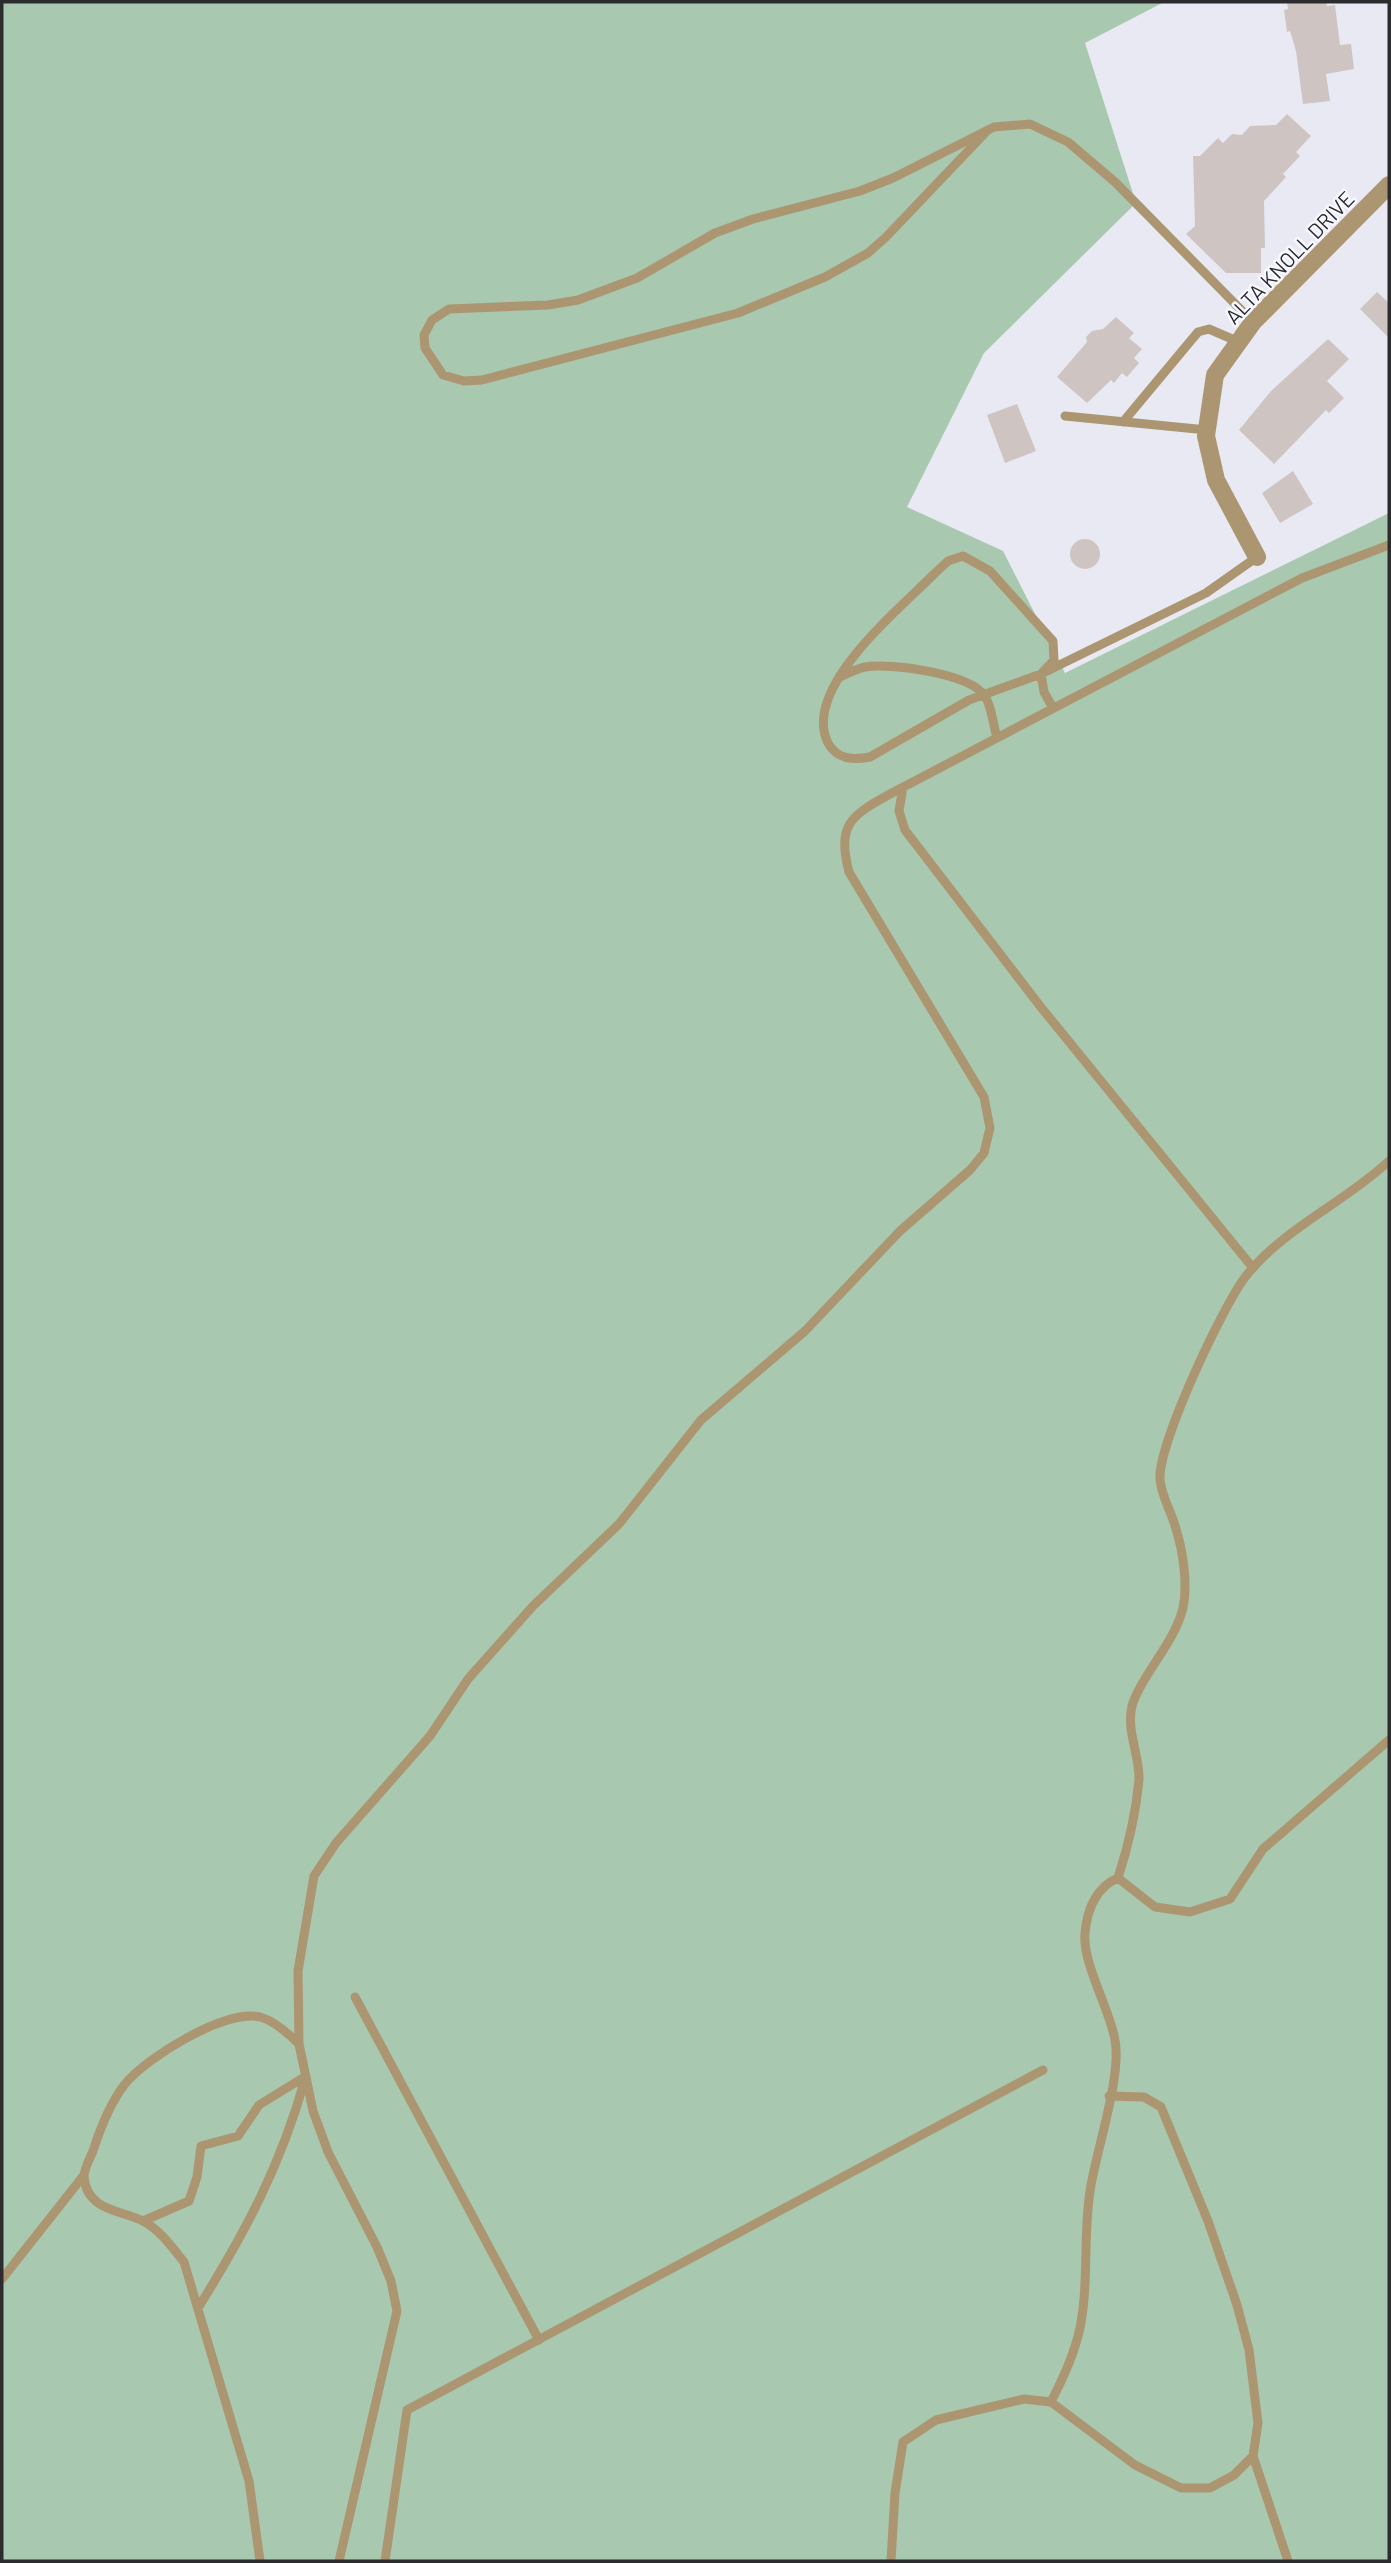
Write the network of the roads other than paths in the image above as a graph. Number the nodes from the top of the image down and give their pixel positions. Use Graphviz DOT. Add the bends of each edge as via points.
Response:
graph roads {
  1 [pos="987,131"];
  2 [pos="1389,185"];
  3 [pos="1253,322"];
  4 [pos="1239,342"];
  5 [pos="1065,416"];
  6 [pos="1123,422"];
  7 [pos="1207,430"];
  8 [pos="1389,545"];
  9 [pos="1257,557"];
  10 [pos="1041,674"];
  11 [pos="838,678"];
  12 [pos="984,695"];
  13 [pos="1053,708"];
  14 [pos="997,738"];
  15 [pos="903,787"];
  16 [pos="1389,1161"];
  17 [pos="1253,1268"];
  18 [pos="1389,1740"];
  19 [pos="1118,1878"];
  20 [pos="355,1997"];
  21 [pos="299,2044"];
  22 [pos="1043,2070"];
  23 [pos="306,2076"];
  24 [pos="1109,2096"];
  25 [pos="84,2175"];
  26 [pos="143,2221"];
  27 [pos="2,2279"];
  28 [pos="198,2308"];
  29 [pos="538,2340"];
  30 [pos="1051,2402"];
  31 [pos="1253,2456"];
  32 [pos="260,2561"];
  33 [pos="339,2561"];
  34 [pos="385,2561"];
  35 [pos="891,2561"];
  36 [pos="1288,2561"];
  1 -- 1 [label="lane" via="860,191 715,233 669,262 606,291 548,305 449,309 432,320 424,335 425,348 443,376 482,380 780,298 868,253"];
  1 -- 3 [label="lane" via="1030,124 1068,142 1115,182"];
  2 -- 3 [label="street, ALTA KNOLL DRIVE"];
  3 -- 4 [label="street, ALTA KNOLL DRIVE"];
  4 -- 6 [label="lane" via="1209,329 1198,332"];
  4 -- 7 [label="street, ALTA KNOLL DRIVE" via="1215,375"];
  5 -- 6 [label="lane"];
  6 -- 7 [label="lane"];
  7 -- 9 [label="street, ALTA KNOLL DRIVE" via="1216,480"];
  8 -- 13 [label="lane" via="1302,578"];
  9 -- 10 [label="lane" via="1206,593"];
  10 -- 11 [label="lane" via="1054,660 1053,641 990,571 963,556 948,561 934,574"];
  10 -- 12 [label="lane"];
  10 -- 13 [label="lane"];
  11 -- 12 [label="lane" via="866,667 891,667 972,684"];
  11 -- 12 [label="lane" via="823,709 824,730 829,746 853,760 870,757"];
  12 -- 14 [label="lane"];
  13 -- 14 [label="lane"];
  14 -- 15 [label="lane"];
  15 -- 17 [label="lane" via="899,811 905,830 1040,1006"];
  15 -- 21 [label="lane" via="861,810 844,831 843,848 849,872 984,1097 990,1128 984,1153 900,1231 805,1331 701,1420 619,1524 533,1606 468,1679 430,1736 336,1843 314,1876 304,1919 298,1971"];
  16 -- 17 [label="lane" via="1268,1249"];
  17 -- 19 [label="lane" via="1190,1382 1165,1450 1160,1479 1183,1562 1183,1607 1132,1706 1131,1734 1139,1778"];
  18 -- 19 [label="lane" via="1263,1849 1230,1899 1190,1912 1155,1907"];
  19 -- 24 [label="lane" via="1108,1882 1091,1902 1084,1936 1116,2041"];
  20 -- 29 [label="lane"];
  21 -- 23 [label="lane"];
  21 -- 25 [label="lane" via="285,2030 259,2017 216,2023 155,2056 125,2084 100,2129"];
  22 -- 29 [label="lane"];
  23 -- 26 [label="lane" via="259,2105 238,2136 201,2146 189,2201"];
  23 -- 28 [label="lane" via="274,2175"];
  23 -- 33 [label="lane" via="328,2152 377,2247 397,2311"];
  24 -- 30 [label="lane" via="1090,2190 1079,2330 1068,2369"];
  24 -- 31 [label="lane" via="1144,2097 1161,2107 1208,2221 1249,2350 1258,2423"];
  25 -- 26 [label="lane" via="90,2193 105,2210"];
  25 -- 27 [label="lane"];
  26 -- 28 [label="lane" via="165,2238 184,2262"];
  28 -- 32 [label="lane" via="249,2481"];
  29 -- 34 [label="lane" via="407,2410"];
  30 -- 31 [label="lane" via="1135,2465 1181,2488 1210,2488"];
  30 -- 35 [label="lane" via="1024,2399 936,2420 903,2442"];
  31 -- 36 [label="lane"];
}
